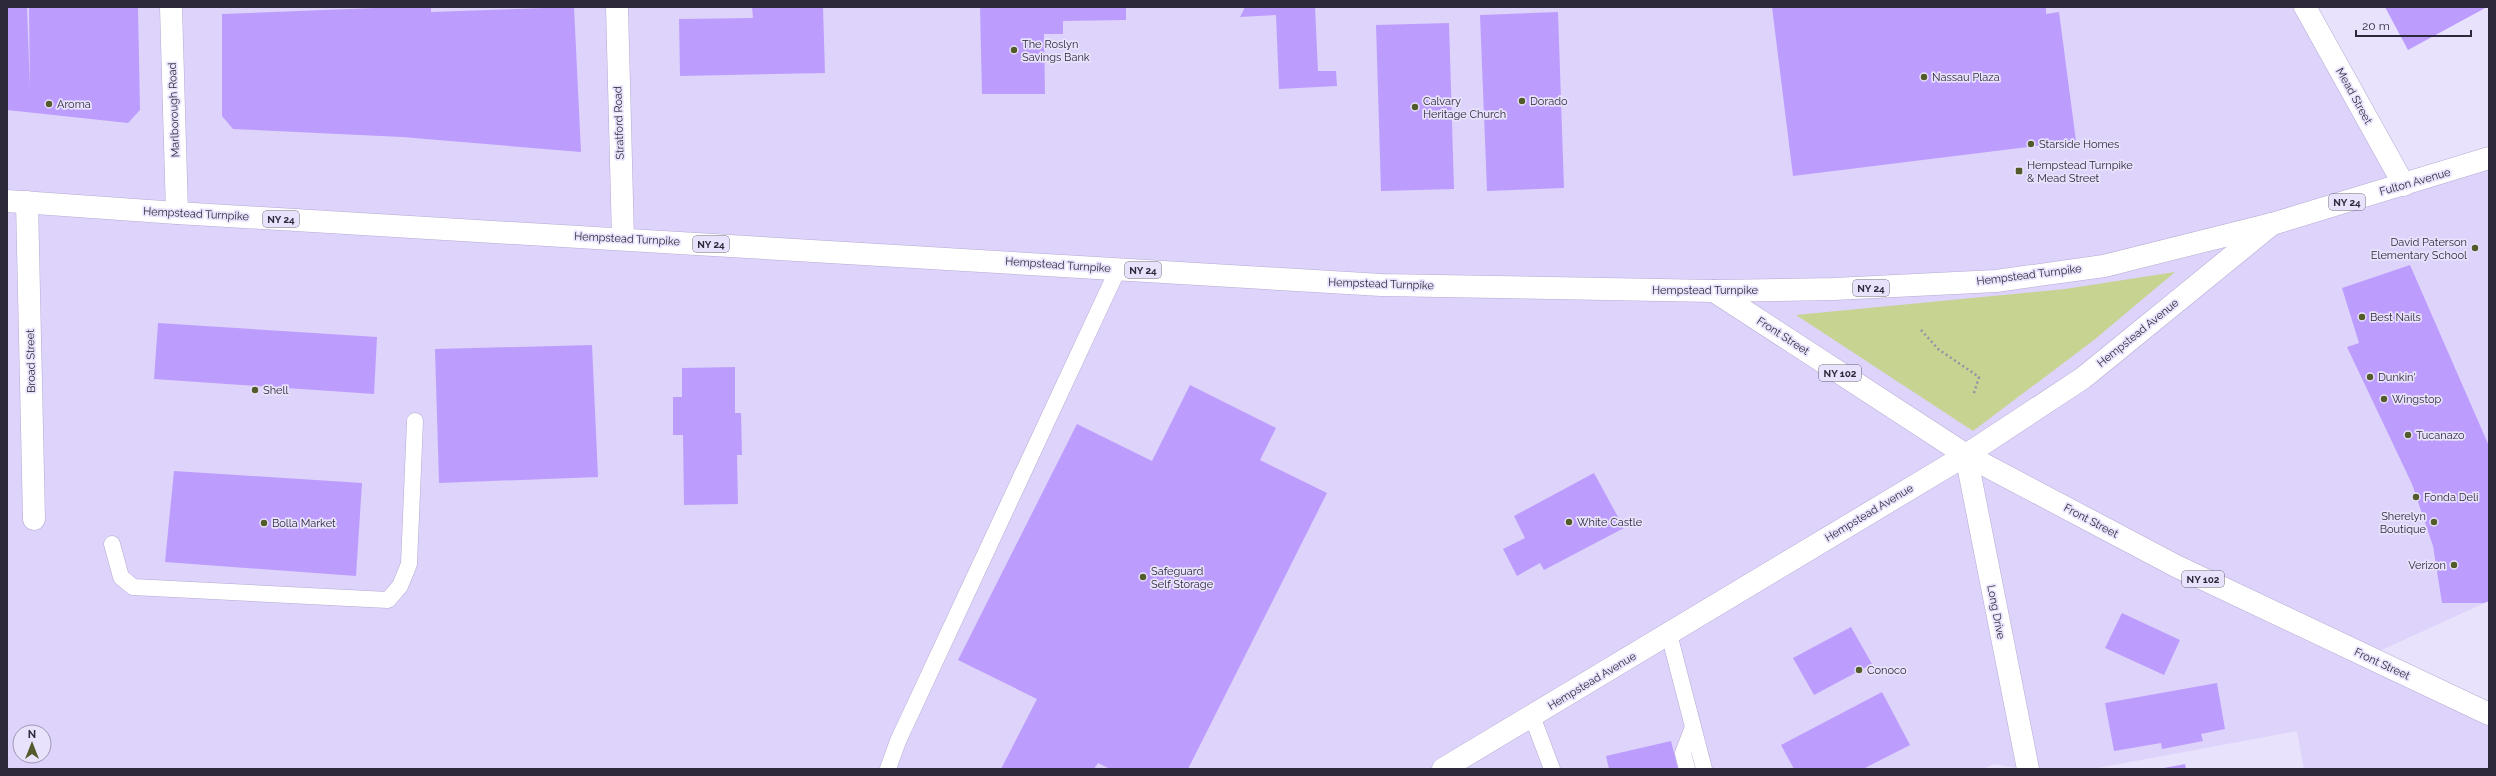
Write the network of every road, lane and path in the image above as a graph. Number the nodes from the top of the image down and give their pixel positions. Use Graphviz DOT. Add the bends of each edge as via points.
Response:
graph roads {
  1 [pos="171,7"];
  2 [pos="617,7"];
  3 [pos="2305,7"];
  4 [pos="2489,158"];
  5 [pos="2404,185"];
  6 [pos="17,201"];
  7 [pos="177,213"];
  8 [pos="2272,224"];
  9 [pos="623,239"];
  10 [pos="1118,269"];
  11 [pos="1714,291"];
  12 [pos="1921,330"];
  13 [pos="1973,396"];
  14 [pos="415,420"];
  15 [pos="1966,455"];
  16 [pos="34,519"];
  17 [pos="112,544"];
  18 [pos="1669,634"];
  19 [pos="2489,714"];
  20 [pos="1532,716"];
  21 [pos="1693,727"];
  22 [pos="1454,766"];
  23 [pos="888,769"];
  24 [pos="1552,769"];
  25 [pos="1687,769"];
  26 [pos="1704,769"];
  27 [pos="2028,769"];
  1 -- 7 [label="main road, Marlborough Road"];
  2 -- 9 [label="main road, Stratford Road"];
  3 -- 5 [label="main road, Mead Street"];
  4 -- 5 [label="main road, Fulton Avenue / NY 24"];
  5 -- 8 [label="main road, Fulton Avenue / NY 24"];
  6 -- 7 [label="main road, Hempstead Turnpike / NY 24"];
  6 -- 16 [label="main road, Broad Street"];
  7 -- 9 [label="main road, Hempstead Turnpike / NY 24"];
  8 -- 11 [label="main road, Hempstead Turnpike / NY 24" via="2104,266 1996,281 1873,288"];
  8 -- 15 [label="main road, Hempstead Avenue" via="2083,378"];
  9 -- 10 [label="main road, Hempstead Turnpike / NY 24"];
  10 -- 11 [label="main road, Hempstead Turnpike / NY 24" via="1381,285"];
  10 -- 23 [label="lane" via="898,741"];
  11 -- 15 [label="main road, Front Street / NY 102"];
  12 -- 13 [label="path" via="1938,349 1979,377"];
  14 -- 17 [label="lane" via="409,564 400,586 388,600 133,587 122,578"];
  15 -- 18 [label="main road, Hempstead Avenue"];
  15 -- 19 [label="main road, Front Street / NY 102" via="2176,566"];
  15 -- 27 [label="main road, Long Drive"];
  18 -- 20 [label="main road, Hempstead Avenue"];
  18 -- 21 [label="lane"];
  20 -- 22 [label="main road, Hempstead Avenue"];
  20 -- 24 [label="lane"];
  21 -- 25 [label="lane" via="1683,753"];
  21 -- 26 [label="lane"];
}
